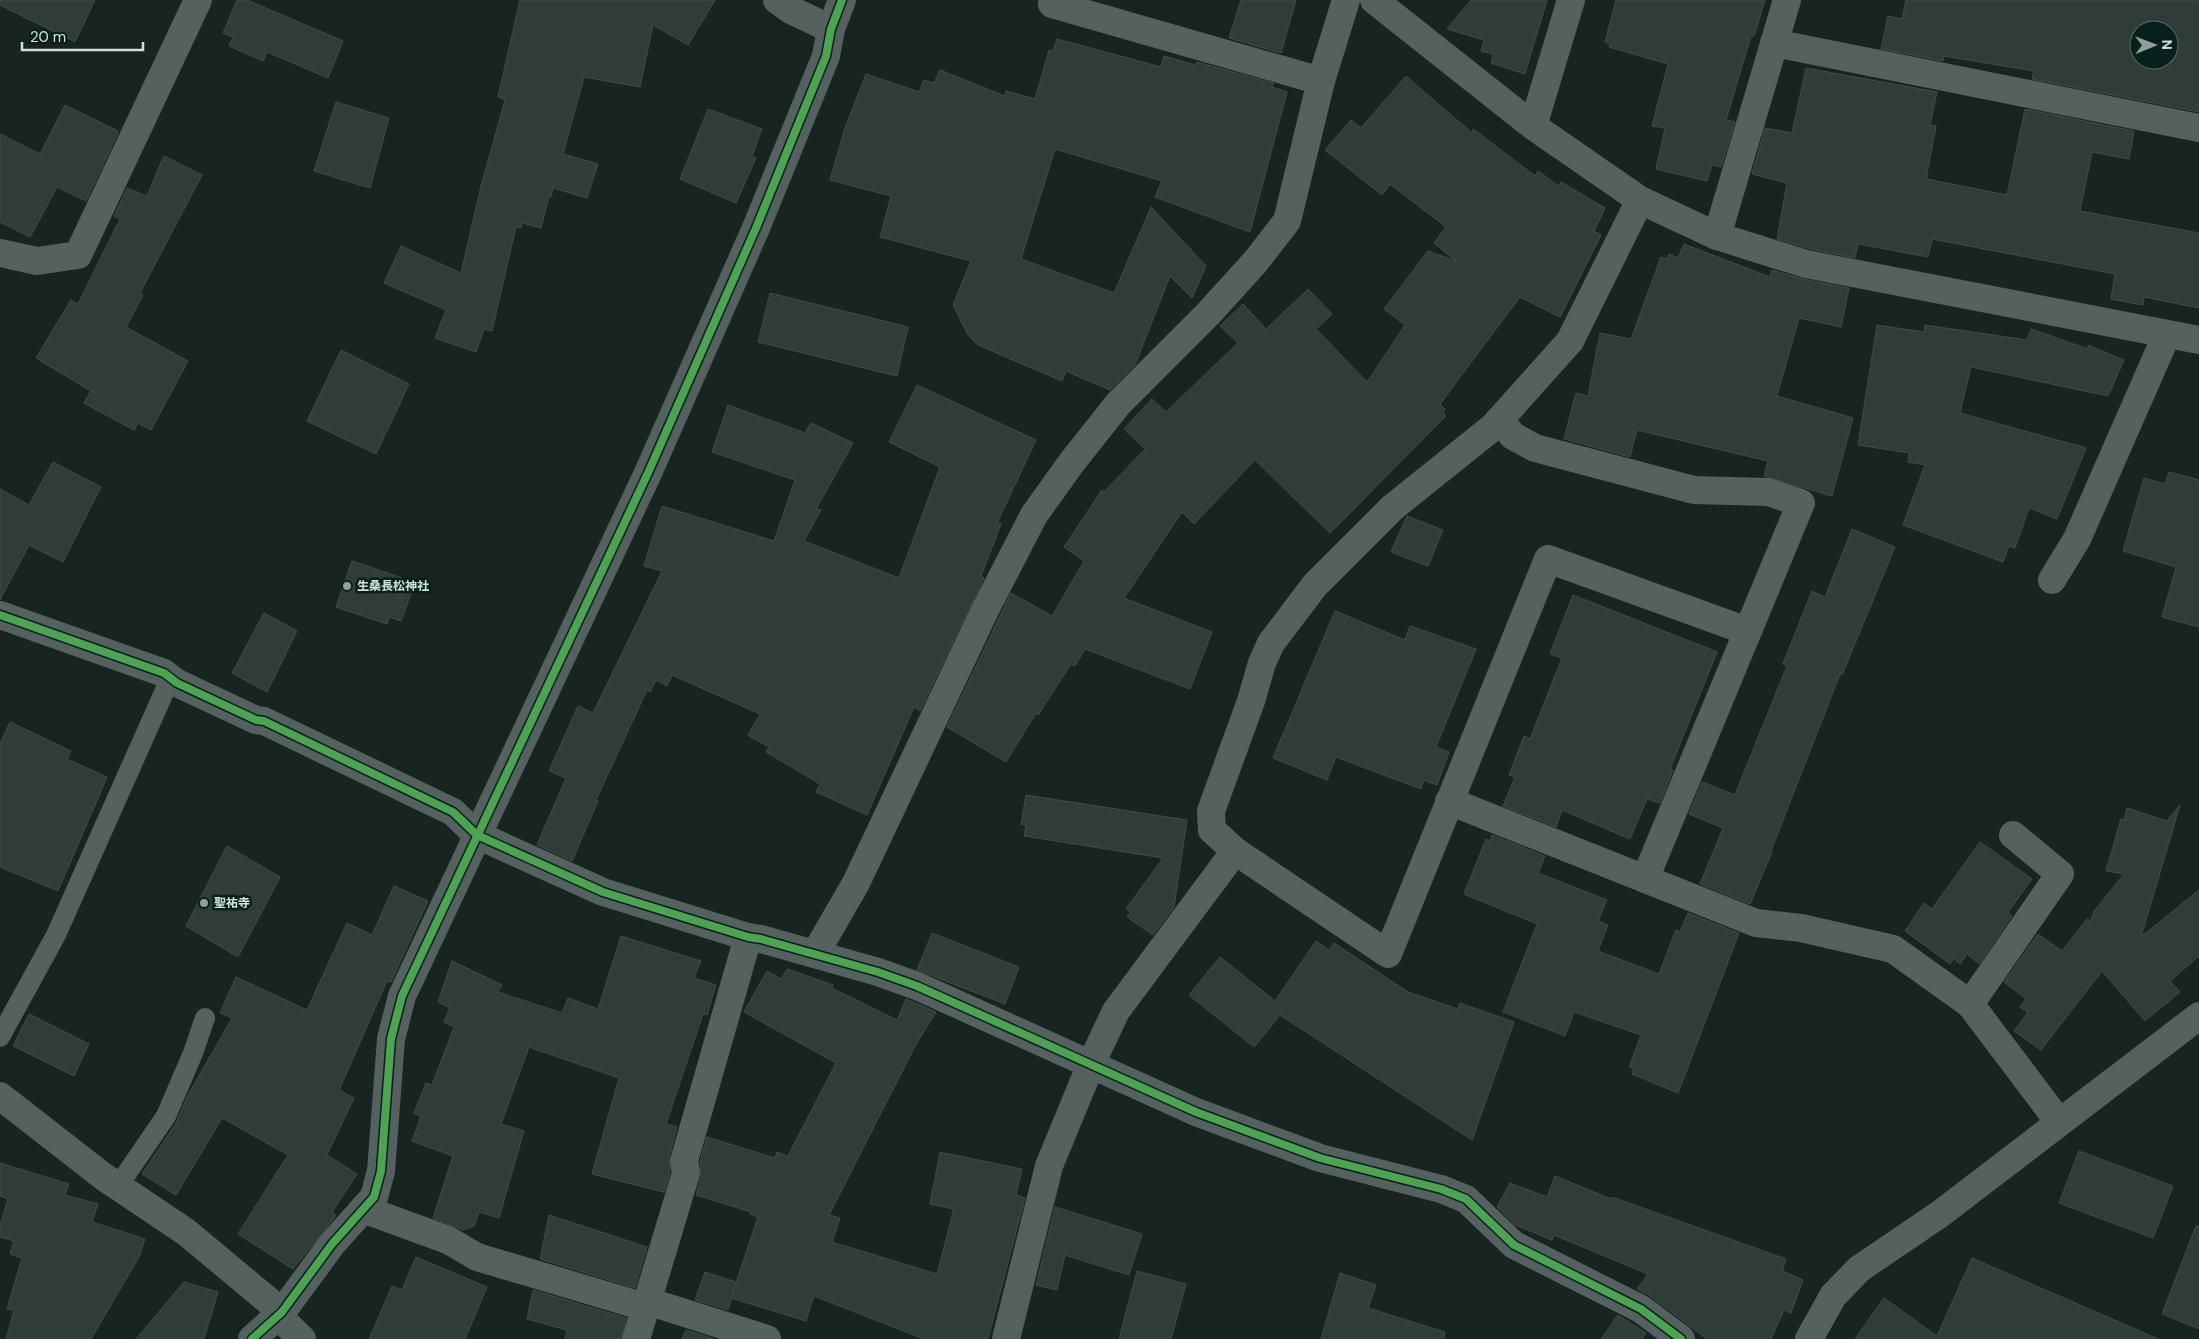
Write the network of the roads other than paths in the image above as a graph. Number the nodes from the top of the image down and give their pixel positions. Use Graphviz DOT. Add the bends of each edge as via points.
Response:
graph roads {
  1 [pos="198,0"];
  2 [pos="777,0"];
  3 [pos="842,0"];
  4 [pos="1053,0"];
  5 [pos="1346,0"];
  6 [pos="1374,0"];
  7 [pos="1570,0"];
  8 [pos="1787,0"];
  9 [pos="831,29"];
  10 [pos="1774,43"];
  11 [pos="1321,81"];
  12 [pos="1533,126"];
  13 [pos="2199,128"];
  14 [pos="1640,200"];
  15 [pos="1717,236"];
  16 [pos="0,253"];
  17 [pos="2167,334"];
  18 [pos="2199,340"];
  19 [pos="1499,420"];
  20 [pos="2052,580"];
  21 [pos="0,615"];
  22 [pos="1747,631"];
  23 [pos="170,679"];
  24 [pos="1449,801"];
  25 [pos="477,835"];
  26 [pos="2013,835"];
  27 [pos="1236,851"];
  28 [pos="1645,878"];
  29 [pos="748,937"];
  30 [pos="815,954"];
  31 [pos="1970,1004"];
  32 [pos="2199,1016"];
  33 [pos="205,1018"];
  34 [pos="0,1037"];
  35 [pos="1091,1064"];
  36 [pos="0,1096"];
  37 [pos="2059,1122"];
  38 [pos="118,1186"];
  39 [pos="363,1208"];
  40 [pos="646,1304"];
  41 [pos="280,1314"];
  42 [pos="252,1339"];
  43 [pos="302,1339"];
  44 [pos="636,1339"];
  45 [pos="767,1339"];
  46 [pos="1006,1339"];
  47 [pos="1681,1339"];
  48 [pos="1809,1339"];
  1 -- 16 [label="street" via="78,255 37,261"];
  2 -- 9 [label="street"];
  3 -- 9 [label="street"];
  4 -- 11 [label="street" via="1052,4"];
  5 -- 11 [label="street"];
  6 -- 12 [label="street"];
  7 -- 12 [label="street"];
  8 -- 10 [label="street"];
  9 -- 25 [label="street" via="826,56 760,219 660,446 508,775"];
  10 -- 13 [label="street"];
  10 -- 15 [label="street"];
  11 -- 30 [label="street" via="1287,221 1208,314 1118,404 1034,515 985,610 856,883"];
  12 -- 14 [label="street"];
  14 -- 15 [label="street"];
  14 -- 19 [label="street" via="1570,341"];
  15 -- 17 [label="street" via="1806,264"];
  17 -- 18 [label="street"];
  17 -- 20 [label="street" via="2077,539"];
  19 -- 22 [label="street" via="1514,436 1534,448 1694,490 1768,492 1801,503"];
  19 -- 27 [label="street" via="1392,508 1315,585 1271,642 1211,811 1212,830"];
  21 -- 23 [label="street" via="164,674"];
  22 -- 24 [label="street" via="1548,559"];
  22 -- 28 [label="street"];
  23 -- 25 [label="street" via="453,812"];
  23 -- 34 [label="lane" via="56,935"];
  24 -- 27 [label="street" via="1388,954"];
  24 -- 28 [label="street"];
  25 -- 29 [label="street" via="616,898"];
  25 -- 39 [label="street" via="402,996 391,1039 381,1171 374,1197"];
  26 -- 31 [label="street" via="2060,874"];
  27 -- 35 [label="street" via="1116,1011"];
  28 -- 31 [label="street" via="1756,923 1801,928 1893,949"];
  29 -- 30 [label="street"];
  29 -- 40 [label="street" via="684,1161 686,1173"];
  30 -- 35 [label="street" via="917,986"];
  31 -- 37 [label="street"];
  32 -- 37 [label="street"];
  33 -- 38 [label="lane" via="166,1116"];
  35 -- 46 [label="street" via="1049,1166"];
  35 -- 47 [label="street" via="1196,1112 1320,1158 1441,1189 1466,1199 1514,1245 1642,1309"];
  36 -- 38 [label="street"];
  37 -- 48 [label="street" via="1940,1214 1859,1269 1832,1296"];
  38 -- 41 [label="street" via="186,1232"];
  39 -- 40 [label="street" via="448,1240 478,1257"];
  39 -- 41 [label="street"];
  40 -- 44 [label="street"];
  40 -- 45 [label="street"];
  41 -- 42 [label="street"];
  41 -- 43 [label="street"];
}
